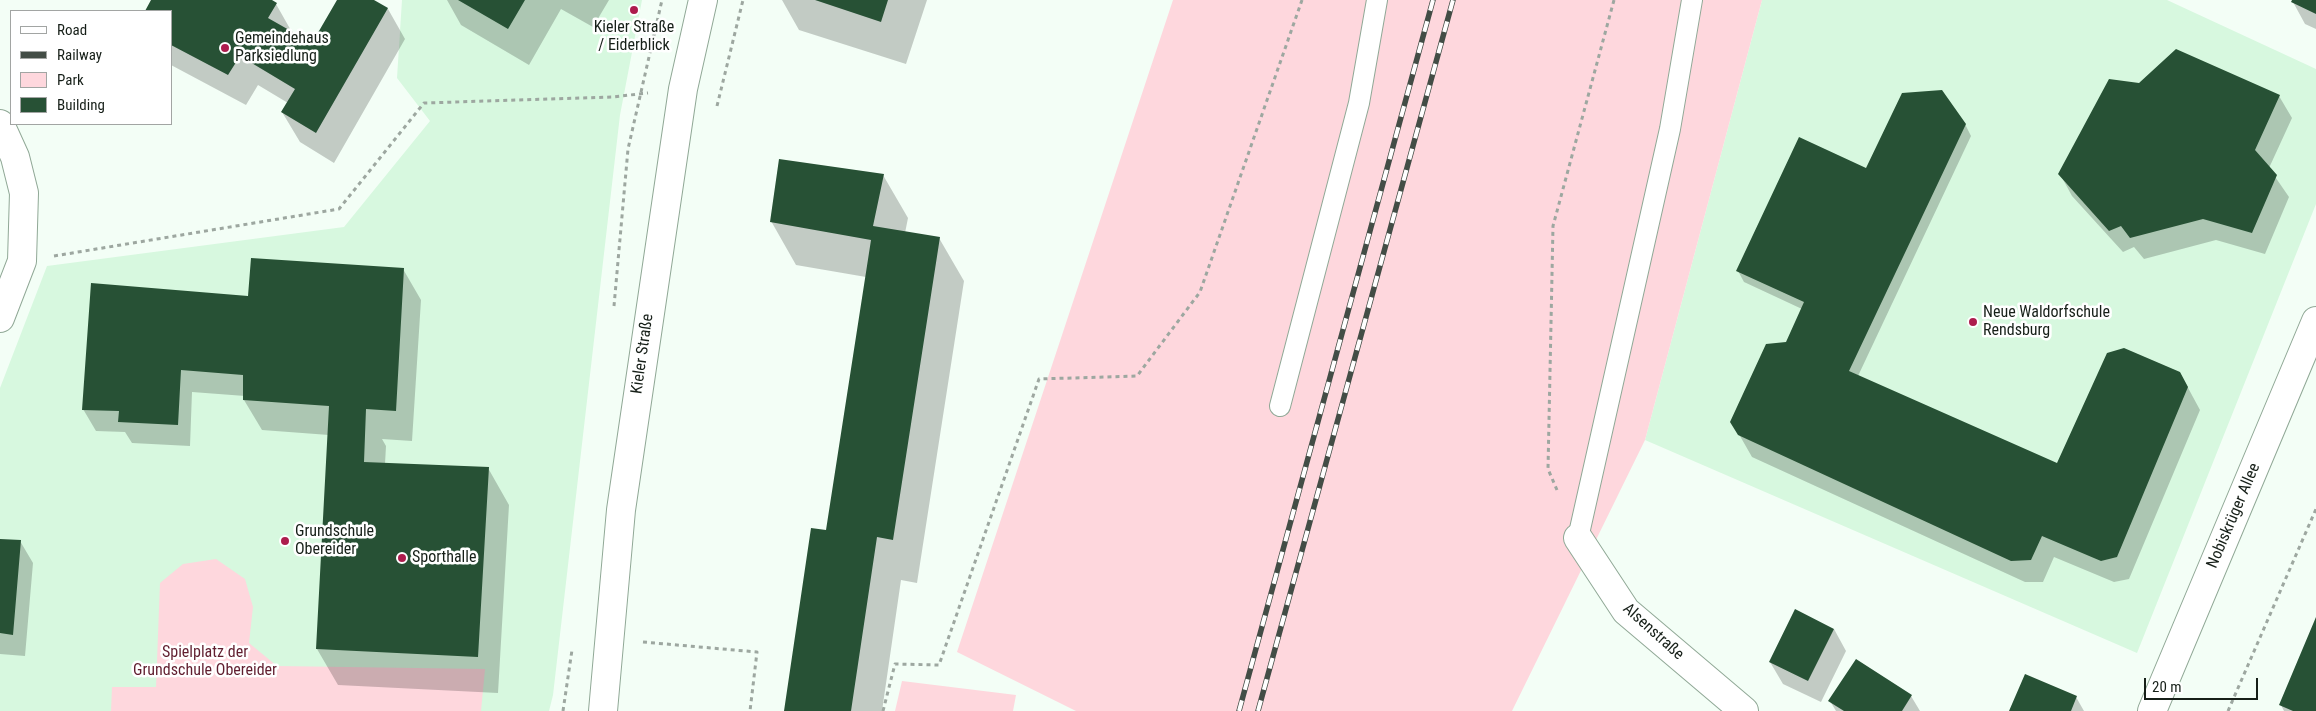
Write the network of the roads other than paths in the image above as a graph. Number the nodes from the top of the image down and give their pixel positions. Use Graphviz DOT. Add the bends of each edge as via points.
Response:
graph roads {
  1 [pos="703,0"];
  2 [pos="1378,0"];
  3 [pos="1692,0"];
  4 [pos="0,124"];
  5 [pos="0,318"];
  6 [pos="2316,322"];
  7 [pos="1280,406"];
  8 [pos="1578,538"];
  9 [pos="603,711"];
  10 [pos="1744,711"];
  11 [pos="2152,711"];
  1 -- 9 [label="street, Kieler Straße" via="683,89 621,510"];
  2 -- 7 [label="lane" via="1359,103"];
  3 -- 8 [label="lane" via="1670,129"];
  4 -- 5 [label="street" via="15,157 24,193 22,261"];
  6 -- 11 [label="street, Nobiskrüger Allee"];
  8 -- 10 [label="street, Alsenstraße" via="1626,611"];
}
